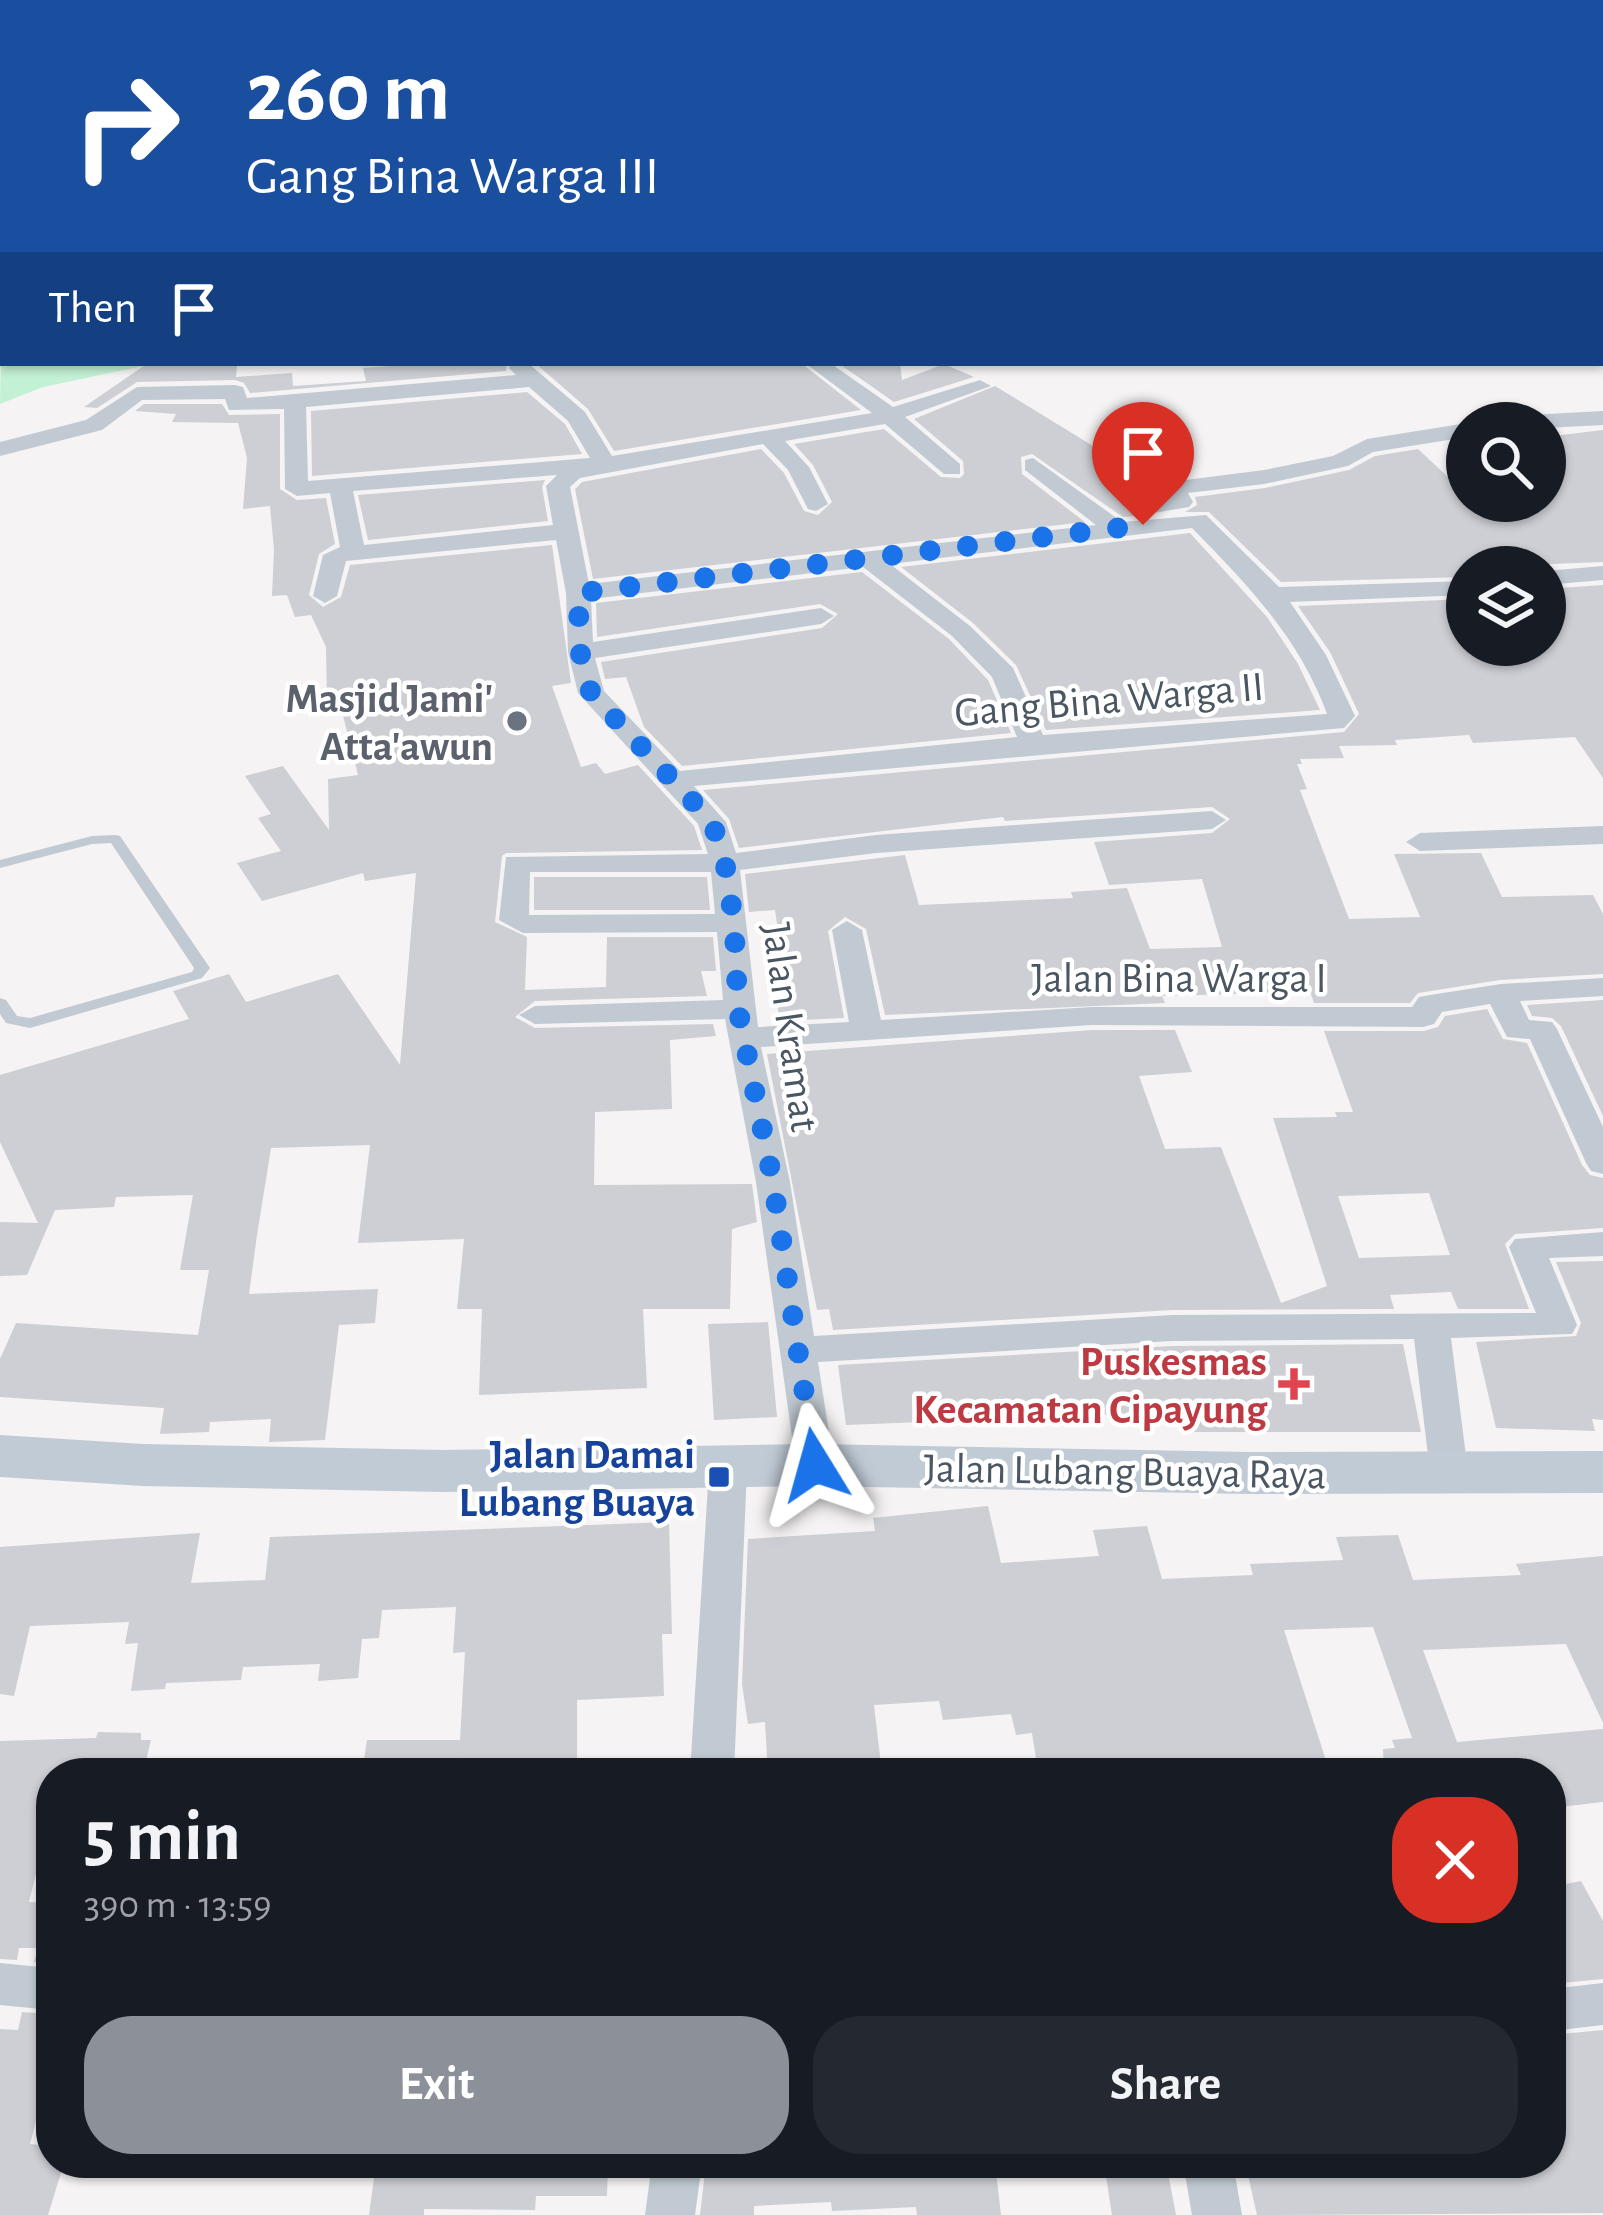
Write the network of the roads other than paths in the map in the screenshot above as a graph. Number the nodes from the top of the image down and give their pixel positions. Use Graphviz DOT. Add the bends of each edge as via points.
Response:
graph roads {
  1 [pos="518,366"];
  2 [pos="820,366"];
  3 [pos="534,380"];
  4 [pos="980,386"];
  5 [pos="295,403"];
  6 [pos="886,414"];
  7 [pos="1603,418"];
  8 [pos="1566,420"];
  9 [pos="1446,433"];
  10 [pos="769,438"];
  11 [pos="0,449"];
  12 [pos="605,464"];
  13 [pos="1033,465"];
  14 [pos="952,469"];
  15 [pos="341,487"];
  16 [pos="816,504"];
  17 [pos="936,519"];
  18 [pos="1143,525"];
  19 [pos="1115,528"];
  20 [pos="569,531"];
  21 [pos="975,544"];
  22 [pos="352,553"];
  23 [pos="867,557"];
  24 [pos="1603,573"];
  25 [pos="1566,576"];
  26 [pos="1446,589"];
  27 [pos="578,593"];
  28 [pos="1272,595"];
  29 [pos="325,596"];
  30 [pos="821,616"];
  31 [pos="580,652"];
  32 [pos="1034,744"];
  33 [pos="674,780"];
  34 [pos="1212,820"];
  35 [pos="1603,836"];
  36 [pos="1420,842"];
  37 [pos="725,863"];
  38 [pos="0,864"];
  39 [pos="734,923"];
  40 [pos="847,930"];
  41 [pos="1603,987"];
  42 [pos="1501,993"];
  43 [pos="0,1004"];
  44 [pos="535,1016"];
  45 [pos="741,1024"];
  46 [pos="867,1031"];
  47 [pos="1603,1163"];
  48 [pos="1603,1244"];
  49 [pos="1431,1329"];
  50 [pos="800,1350"];
  51 [pos="0,1456"];
  52 [pos="815,1465"];
  53 [pos="728,1469"];
  54 [pos="1449,1472"];
  55 [pos="1603,1472"];
  56 [pos="713,1758"];
  57 [pos="0,1984"];
  58 [pos="36,1988"];
  59 [pos="1603,2004"];
  60 [pos="1566,2008"];
  61 [pos="675,2178"];
  62 [pos="1211,2178"];
  63 [pos="670,2215"];
  64 [pos="1217,2215"];
  1 -- 3 [label="street"];
  2 -- 6 [label="street"];
  3 -- 5 [label="street"];
  3 -- 12 [label="street" via="577,417"];
  4 -- 6 [label="street, Jalan Kramat"];
  5 -- 11 [label="street" via="237,405 235,392 144,393 89,427"];
  5 -- 15 [label="street" via="296,488"];
  6 -- 10 [label="street, Jalan Kramat"];
  6 -- 14 [label="street"];
  7 -- 8 [label="street"];
  9 -- 18 [label="street" via="1367,446 1340,461 1264,477 1178,487 1181,502 1136,511"];
  10 -- 12 [label="street, Jalan Kramat"];
  10 -- 16 [label="street" via="798,467"];
  12 -- 15 [label="street"];
  12 -- 20 [label="street, Jalan Kramat" via="572,473 559,486"];
  13 -- 19 [label="street"];
  15 -- 22 [label="street"];
  17 -- 21 [label="street"];
  18 -- 19 [label="street"];
  18 -- 28 [label="street, Gang Bina Warga II" via="1203,521"];
  19 -- 21 [label="street"];
  20 -- 22 [label="street"];
  20 -- 27 [label="street, Jalan Kramat"];
  21 -- 23 [label="street"];
  22 -- 29 [label="street" via="333,556"];
  23 -- 27 [label="street"];
  23 -- 32 [label="street" via="1004,674"];
  24 -- 25 [label="street"];
  26 -- 28 [label="street"];
  27 -- 31 [label="street, Jalan Kramat"];
  28 -- 32 [label="street, Gang Bina Warga II" via="1313,655 1342,720"];
  30 -- 31 [label="street"];
  31 -- 33 [label="street, Jalan Kramat" via="591,693"];
  32 -- 33 [label="street, Gang Bina Warga II"];
  33 -- 37 [label="street, Jalan Kramat" via="712,822"];
  34 -- 37 [label="street"];
  35 -- 36 [label="street"];
  37 -- 39 [label="street, Jalan Kramat"];
  37 -- 39 [label="street" via="516,863 514,920"];
  38 -- 43 [label="lane" via="115,839 202,968 30,1023 12,1020"];
  39 -- 45 [label="street, Jalan Kramat"];
  40 -- 46 [label="street"];
  41 -- 42 [label="street, Jalan Bina Warga I"];
  42 -- 46 [label="street, Jalan Bina Warga I" via="1430,1004 1423,1017 1092,1016"];
  42 -- 47 [label="street" via="1518,1030 1541,1029"];
  44 -- 45 [label="street, Jalan Bina Warga I"];
  45 -- 46 [label="street, Jalan Bina Warga I"];
  45 -- 50 [label="street, Jalan Kramat"];
  48 -- 49 [label="street" via="1527,1247 1559,1325"];
  49 -- 50 [label="street" via="1172,1328"];
  49 -- 54 [label="street"];
  50 -- 52 [label="street, Jalan Kramat"];
  51 -- 53 [label="main road, Jalan Lubang Buaya Raya" via="418,1470"];
  52 -- 53 [label="main road, Jalan Lubang Buaya Raya"];
  52 -- 54 [label="main road, Jalan Lubang Buaya Raya"];
  53 -- 56 [label="street"];
  54 -- 55 [label="main road, Jalan Lubang Buaya Raya"];
  57 -- 58 [label="street"];
  59 -- 60 [label="street"];
  61 -- 63 [label="street"];
  62 -- 64 [label="street"];
}
